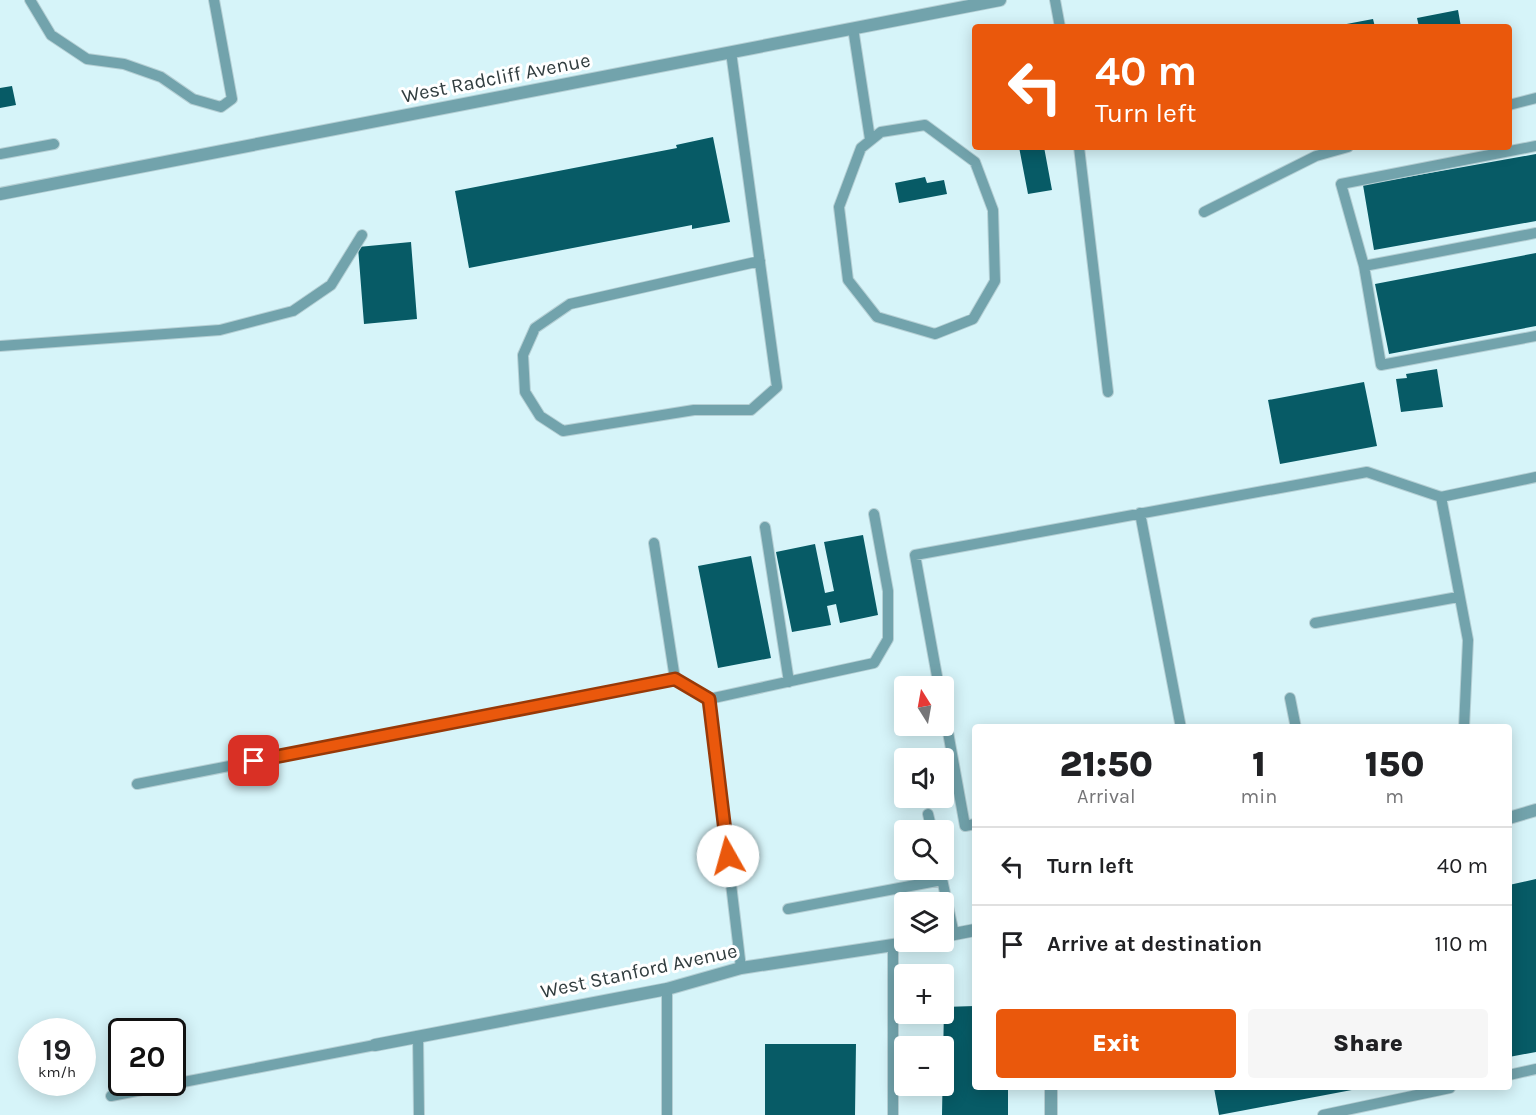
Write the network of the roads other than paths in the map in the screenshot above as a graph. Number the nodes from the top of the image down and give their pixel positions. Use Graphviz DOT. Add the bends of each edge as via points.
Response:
graph roads {
  1 [pos="30,0"];
  2 [pos="214,0"];
  3 [pos="1000,0"];
  4 [pos="1056,0"];
  5 [pos="1060,24"];
  6 [pos="853,28"];
  7 [pos="731,52"];
  8 [pos="1536,98"];
  9 [pos="1512,104"];
  10 [pos="870,139"];
  11 [pos="54,144"];
  12 [pos="1536,146"];
  13 [pos="1079,150"];
  14 [pos="1337,150"];
  15 [pos="0,154"];
  16 [pos="0,194"];
  17 [pos="1204,212"];
  18 [pos="1536,232"];
  19 [pos="362,235"];
  20 [pos="760,261"];
  21 [pos="1364,266"];
  22 [pos="1536,336"];
  23 [pos="0,346"];
  24 [pos="1108,392"];
  25 [pos="1536,477"];
  26 [pos="1440,497"];
  27 [pos="1140,513"];
  28 [pos="874,514"];
  29 [pos="765,527"];
  30 [pos="654,543"];
  31 [pos="1458,597"];
  32 [pos="1315,623"];
  33 [pos="937,676"];
  34 [pos="675,679"];
  35 [pos="789,682"];
  36 [pos="1290,698"];
  37 [pos="709,699"];
  38 [pos="1180,724"];
  39 [pos="1295,724"];
  40 [pos="1464,724"];
  41 [pos="949,736"];
  42 [pos="137,784"];
  43 [pos="1536,810"];
  44 [pos="928,814"];
  45 [pos="1512,817"];
  46 [pos="929,820"];
  47 [pos="972,825"];
  48 [pos="918,880"];
  49 [pos="788,909"];
  50 [pos="972,931"];
  51 [pos="954,934"];
  52 [pos="893,946"];
  53 [pos="741,968"];
  54 [pos="667,989"];
  55 [pos="418,1036"];
  56 [pos="375,1046"];
  57 [pos="1536,1069"];
  58 [pos="1512,1074"];
  59 [pos="186,1082"];
  60 [pos="1051,1090"];
  61 [pos="1441,1090"];
  62 [pos="416,1114"];
  63 [pos="667,1115"];
  64 [pos="893,1115"];
  65 [pos="1051,1115"];
  66 [pos="1323,1115"];
  1 -- 2 [label="lane" via="51,35 87,59 124,64 161,77 193,99 221,108 232,99"];
  3 -- 6 [label="street, West Radcliff Avenue"];
  4 -- 5 [label="lane"];
  6 -- 7 [label="street, West Radcliff Avenue"];
  6 -- 10 [label="lane"];
  7 -- 16 [label="street, West Radcliff Avenue"];
  7 -- 20 [label="lane"];
  8 -- 9 [label="lane"];
  10 -- 10 [label="lane" via="861,148 839,207 848,280 877,317 935,334 972,319 995,281 993,210 975,162 925,125 881,132"];
  11 -- 15 [label="lane"];
  12 -- 21 [label="lane" via="1341,184"];
  13 -- 24 [label="lane"];
  14 -- 17 [label="lane" via="1316,156"];
  18 -- 21 [label="lane"];
  19 -- 23 [label="lane" via="331,285 293,311 220,330"];
  20 -- 20 [label="lane" via="777,387 751,410 694,410 563,431 540,416 525,392 523,355 536,328 570,304"];
  21 -- 22 [label="lane" via="1381,365"];
  25 -- 26 [label="lane"];
  26 -- 27 [label="lane" via="1367,471"];
  26 -- 31 [label="lane"];
  27 -- 33 [label="lane" via="915,555"];
  27 -- 38 [label="lane"];
  28 -- 35 [label="lane" via="888,591 888,639 874,663"];
  29 -- 35 [label="lane"];
  30 -- 34 [label="lane"];
  31 -- 32 [label="lane"];
  31 -- 40 [label="lane" via="1468,640"];
  34 -- 37 [label="lane"];
  34 -- 42 [label="lane"];
  35 -- 37 [label="lane"];
  36 -- 39 [label="lane"];
  37 -- 53 [label="lane"];
  41 -- 47 [label="lane" via="965,826"];
  43 -- 45 [label="street"];
  44 -- 46 [label="lane"];
  48 -- 49 [label="lane"];
  50 -- 51 [label="street"];
  52 -- 53 [label="street, West Stanford Avenue"];
  52 -- 64 [label="lane"];
  53 -- 54 [label="street, West Stanford Avenue"];
  54 -- 55 [label="street, West Stanford Avenue"];
  54 -- 63 [label="lane"];
  55 -- 56 [label="street, West Stanford Avenue"];
  55 -- 62 [label="lane"];
  56 -- 59 [label="lane"];
  57 -- 58 [label="lane"];
  60 -- 65 [label="street"];
  61 -- 66 [label="lane"];
}
